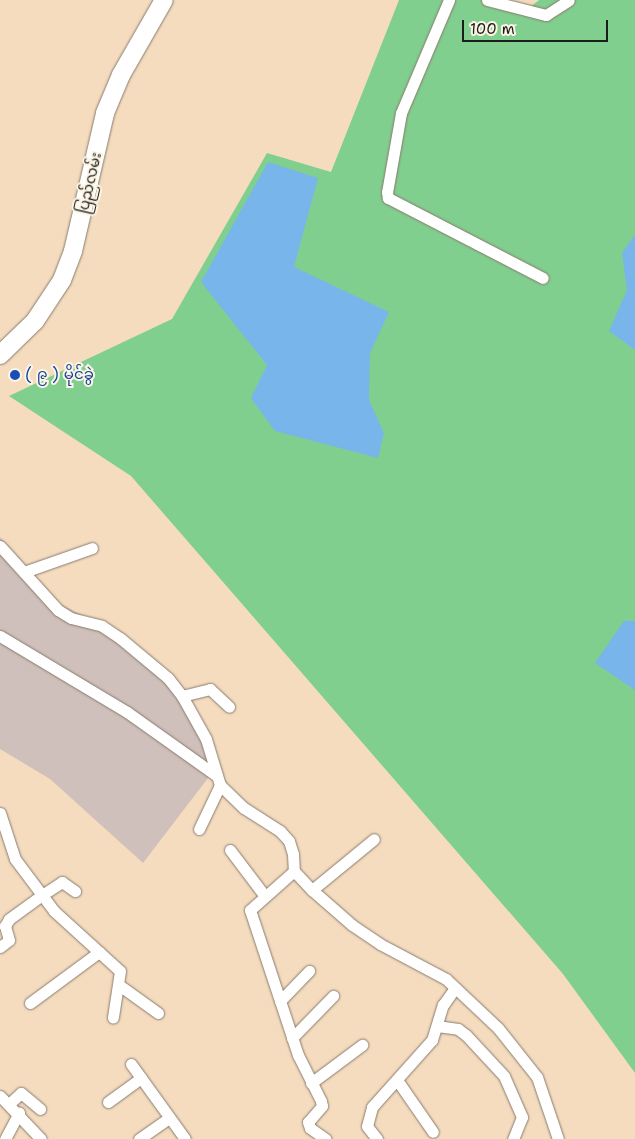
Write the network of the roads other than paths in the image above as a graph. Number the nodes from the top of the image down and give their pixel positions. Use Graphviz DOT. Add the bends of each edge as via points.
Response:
graph roads {
  1 [pos="164,0"];
  2 [pos="450,0"];
  3 [pos="487,0"];
  4 [pos="569,0"];
  5 [pos="543,278"];
  6 [pos="0,355"];
  7 [pos="0,546"];
  8 [pos="92,548"];
  9 [pos="24,572"];
  10 [pos="0,636"];
  11 [pos="182,696"];
  12 [pos="228,707"];
  13 [pos="219,781"];
  14 [pos="0,814"];
  15 [pos="199,829"];
  16 [pos="374,839"];
  17 [pos="230,850"];
  18 [pos="294,871"];
  19 [pos="312,890"];
  20 [pos="75,891"];
  21 [pos="40,892"];
  22 [pos="264,895"];
  23 [pos="0,916"];
  24 [pos="0,947"];
  25 [pos="99,952"];
  26 [pos="309,971"];
  27 [pos="119,985"];
  28 [pos="455,988"];
  29 [pos="333,996"];
  30 [pos="280,1001"];
  31 [pos="30,1003"];
  32 [pos="158,1013"];
  33 [pos="113,1017"];
  34 [pos="437,1026"];
  35 [pos="292,1038"];
  36 [pos="362,1045"];
  37 [pos="130,1064"];
  38 [pos="140,1078"];
  39 [pos="397,1080"];
  40 [pos="311,1083"];
  41 [pos="0,1096"];
  42 [pos="108,1102"];
  43 [pos="9,1104"];
  44 [pos="40,1109"];
  45 [pos="19,1113"];
  46 [pos="169,1118"];
  47 [pos="433,1132"];
  48 [pos="5,1139"];
  49 [pos="41,1139"];
  50 [pos="139,1139"];
  51 [pos="185,1139"];
  52 [pos="326,1139"];
  53 [pos="377,1139"];
  54 [pos="514,1139"];
  55 [pos="558,1139"];
  1 -- 6 [label="highway, ပြည်လမ်း" via="121,75 105,113 70,263 35,321"];
  2 -- 5 [label="street" via="404,105 388,198"];
  3 -- 4 [label="street" via="546,14"];
  7 -- 9 [label="street"];
  8 -- 9 [label="street"];
  9 -- 11 [label="street" via="58,610 71,618 102,626 139,651"];
  10 -- 13 [label="street" via="127,712"];
  11 -- 12 [label="street" via="210,689"];
  11 -- 13 [label="street" via="206,739"];
  13 -- 15 [label="street"];
  13 -- 18 [label="street" via="244,808 280,831 291,848"];
  14 -- 21 [label="street" via="15,859"];
  16 -- 19 [label="street"];
  17 -- 22 [label="street"];
  18 -- 19 [label="street"];
  18 -- 22 [label="street"];
  19 -- 28 [label="street" via="352,925 391,951 430,968"];
  20 -- 21 [label="street" via="62,882"];
  21 -- 23 [label="street"];
  21 -- 24 [label="street" via="9,919 5,926 9,940"];
  21 -- 25 [label="street" via="54,911"];
  22 -- 30 [label="street" via="250,910 251,921"];
  25 -- 27 [label="street" via="120,971"];
  25 -- 31 [label="street"];
  26 -- 30 [label="street"];
  27 -- 32 [label="street"];
  27 -- 33 [label="street"];
  28 -- 34 [label="street" via="443,1005"];
  28 -- 55 [label="street" via="498,1028 537,1077"];
  29 -- 35 [label="street"];
  30 -- 35 [label="street"];
  34 -- 39 [label="street" via="432,1040"];
  34 -- 54 [label="street" via="466,1035 504,1076 522,1116"];
  35 -- 40 [label="street"];
  36 -- 40 [label="street" via="356,1046"];
  37 -- 38 [label="street"];
  38 -- 42 [label="street"];
  38 -- 46 [label="street"];
  39 -- 47 [label="street"];
  39 -- 53 [label="street" via="367,1118 367,1126"];
  40 -- 52 [label="street" via="322,1106 308,1122 310,1128"];
  41 -- 43 [label="street"];
  43 -- 44 [label="street" via="21,1094"];
  43 -- 45 [label="street"];
  45 -- 48 [label="street"];
  45 -- 49 [label="street"];
  46 -- 50 [label="street"];
  46 -- 51 [label="street"];
}
